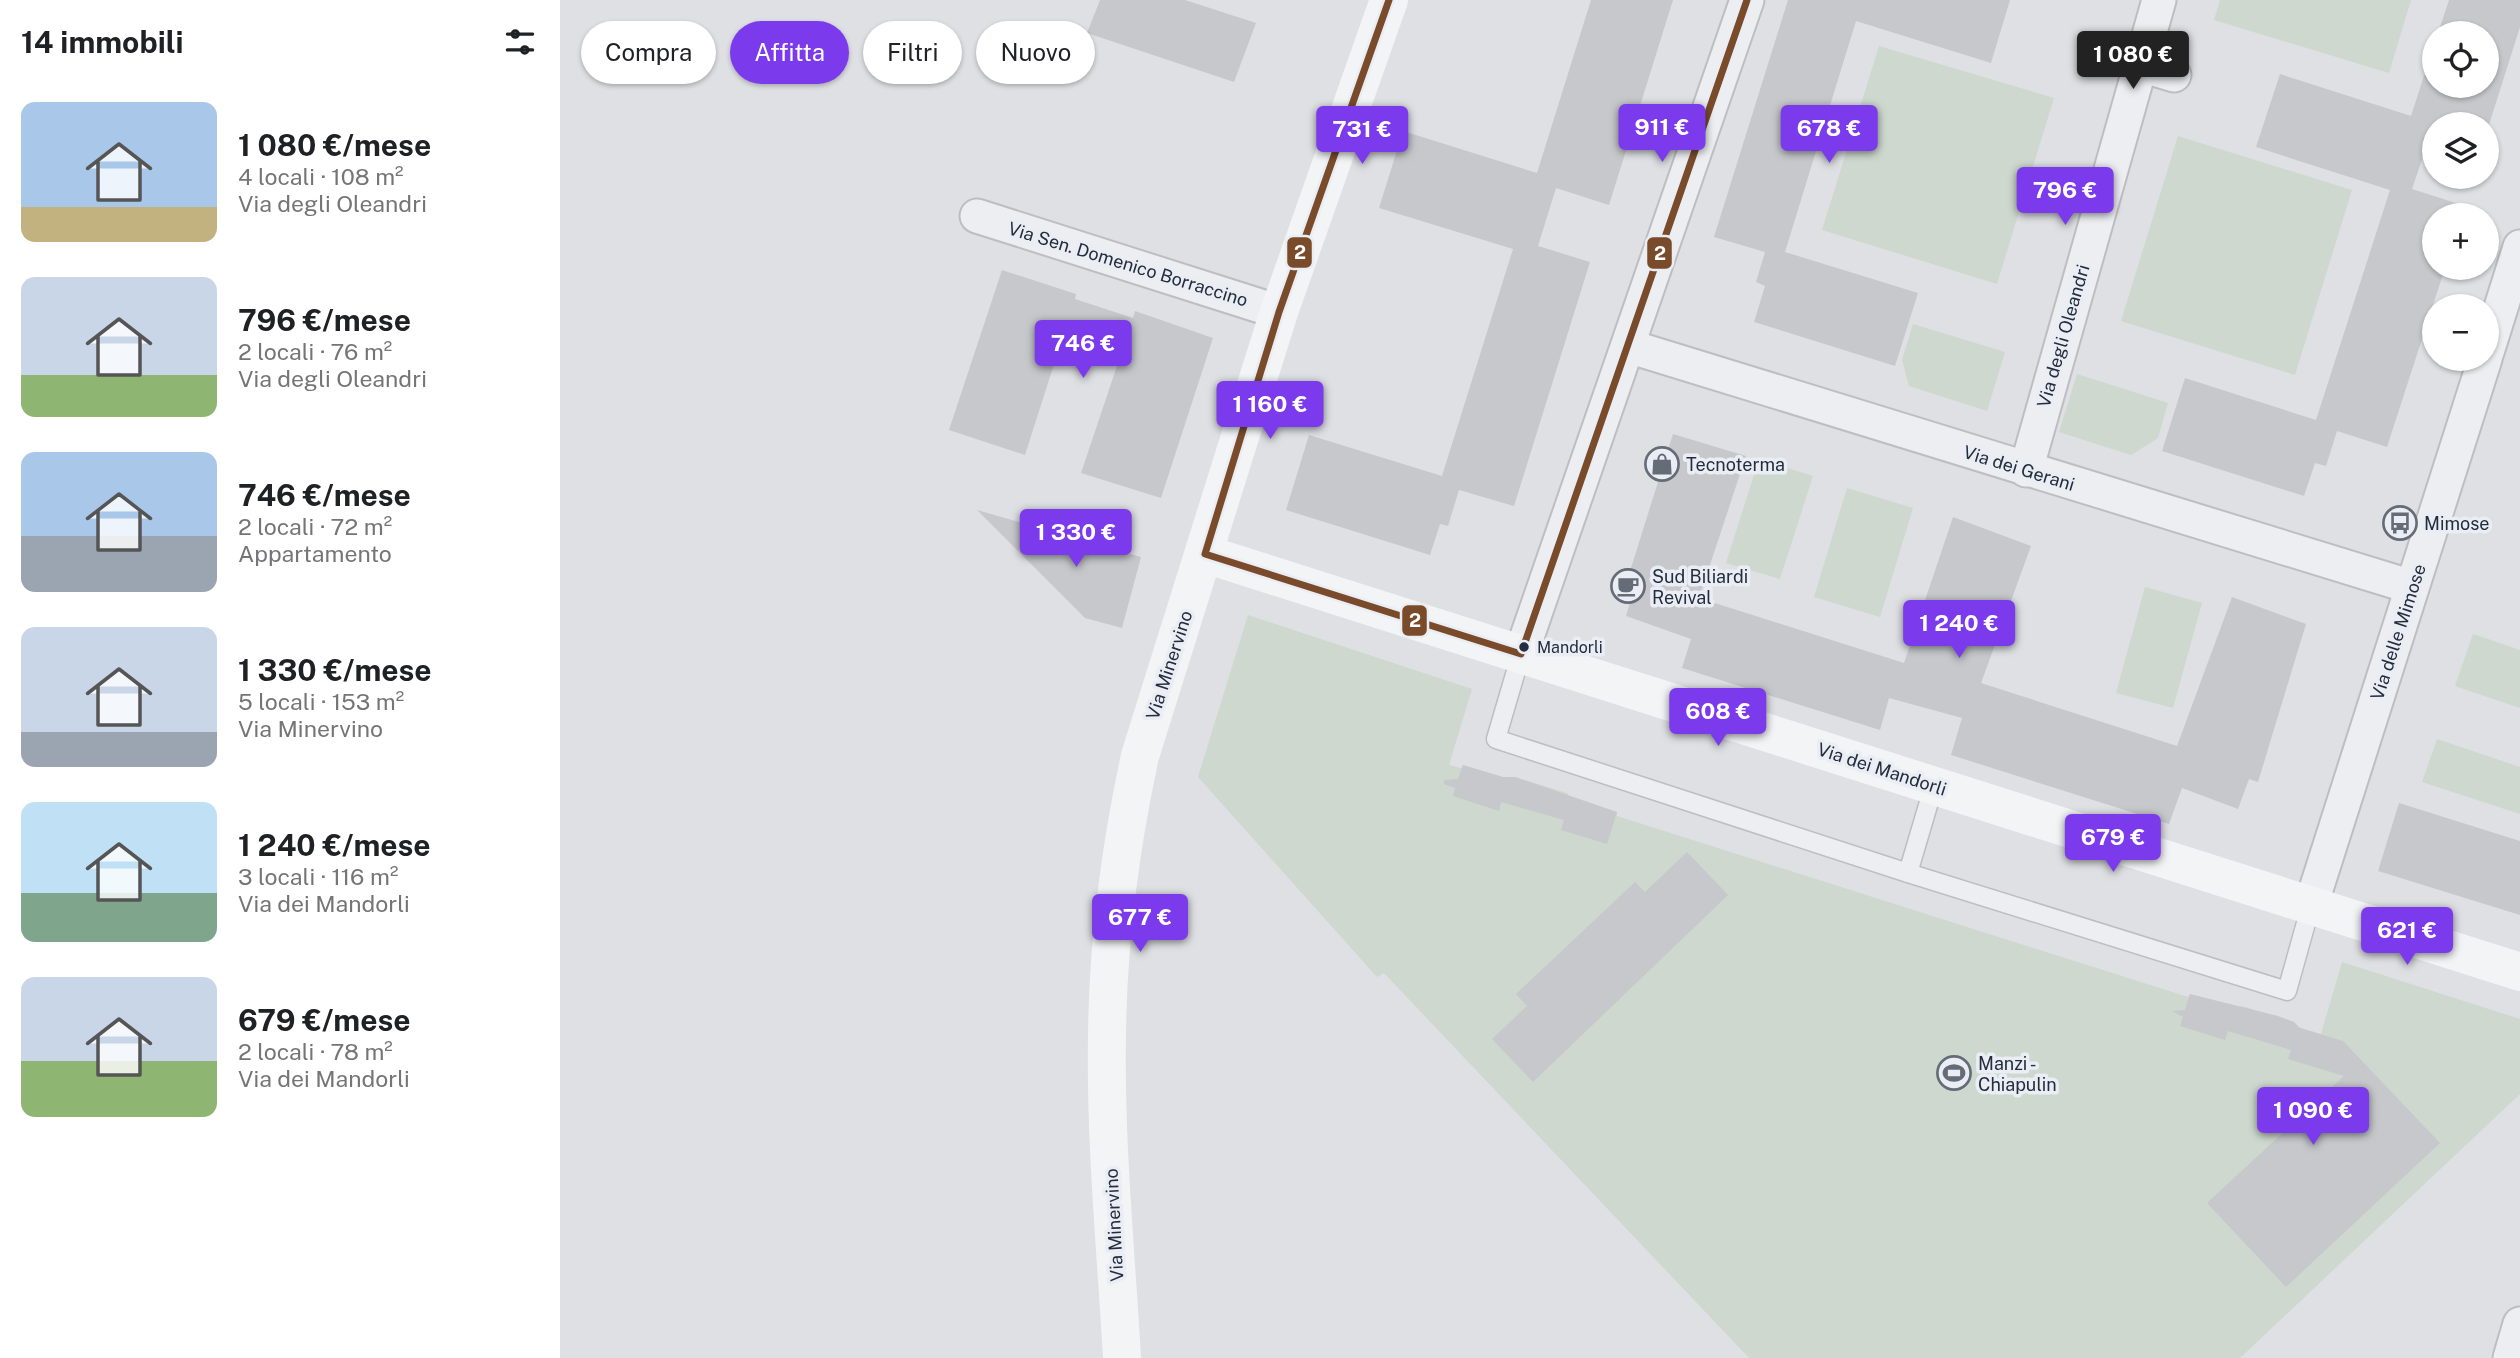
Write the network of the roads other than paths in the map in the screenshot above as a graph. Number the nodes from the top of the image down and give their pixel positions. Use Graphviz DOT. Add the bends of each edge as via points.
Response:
graph roads {
  1 [pos="1389,0"];
  2 [pos="1747,0"];
  3 [pos="2159,0"];
  4 [pos="2108,55"];
  5 [pos="2139,64"];
  6 [pos="2174,75"];
  7 [pos="977,216"];
  8 [pos="2520,247"];
  9 [pos="1279,312"];
  10 [pos="2499,314"];
  11 [pos="1628,346"];
  12 [pos="2481,371"];
  13 [pos="2026,470"];
  14 [pos="1205,554"];
  15 [pos="2412,587"];
  16 [pos="1521,654"];
  17 [pos="1934,786"];
  18 [pos="1908,873"];
  19 [pos="2311,905"];
  20 [pos="2520,972"];
  21 [pos="2520,1324"];
  22 [pos="1122,1358"];
  23 [pos="2510,1358"];
  1 -- 9 [label="main road, Via Minervino"];
  2 -- 11 [label="street"];
  3 -- 5 [label="street, Via degli Oleandri"];
  4 -- 5 [label="street"];
  5 -- 6 [label="street"];
  5 -- 13 [label="street, Via degli Oleandri"];
  7 -- 9 [label="street, Via Sen. Domenico Borraccino"];
  8 -- 10 [label="street"];
  9 -- 14 [label="main road, Via Minervino"];
  11 -- 13 [label="street, Via dei Gerani"];
  11 -- 16 [label="street"];
  12 -- 15 [label="street, Via delle Mimose"];
  13 -- 15 [label="street, Via dei Gerani"];
  14 -- 16 [label="main road, Via dei Mandorli"];
  14 -- 22 [label="main road, Via Minervino" via="1140,756 1112,934 1107,1078"];
  15 -- 19 [label="street, Via delle Mimose"];
  16 -- 17 [label="main road, Via dei Mandorli"];
  16 -- 18 [label="lane" via="1496,739"];
  17 -- 18 [label="lane"];
  17 -- 19 [label="main road, Via dei Mandorli"];
  18 -- 19 [label="lane" via="2287,991"];
  19 -- 20 [label="main road, Via dei Mandorli"];
  21 -- 23 [label="street"];
}
